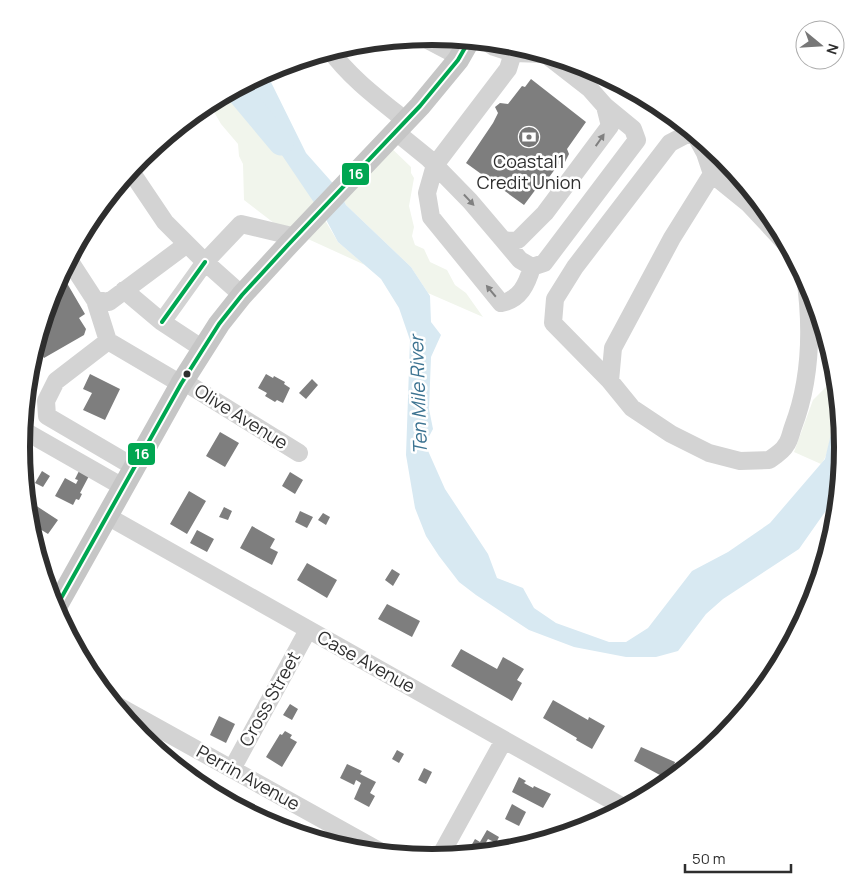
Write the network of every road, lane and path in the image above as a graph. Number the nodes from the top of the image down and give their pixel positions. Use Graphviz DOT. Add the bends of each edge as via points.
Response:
graph roads {
  1 [pos="465,48"];
  2 [pos="509,52"];
  3 [pos="513,53"];
  4 [pos="334,57"];
  5 [pos="559,65"];
  6 [pos="605,106"];
  7 [pos="401,127"];
  8 [pos="686,135"];
  9 [pos="702,148"];
  10 [pos="435,165"];
  11 [pos="712,174"];
  12 [pos="135,177"];
  13 [pos="763,217"];
  14 [pos="302,231"];
  15 [pos="504,241"];
  16 [pos="187,244"];
  17 [pos="205,262"];
  18 [pos="73,267"];
  19 [pos="532,267"];
  20 [pos="124,290"];
  21 [pos="242,295"];
  22 [pos="95,300"];
  23 [pos="808,304"];
  24 [pos="162,322"];
  25 [pos="108,341"];
  26 [pos="203,349"];
  27 [pos="610,381"];
  28 [pos="182,383"];
  29 [pos="30,434"];
  30 [pos="299,453"];
  31 [pos="134,467"];
  32 [pos="123,487"];
  33 [pos="107,516"];
  34 [pos="60,599"];
  35 [pos="308,630"];
  36 [pos="131,713"];
  37 [pos="504,740"];
  38 [pos="232,769"];
  39 [pos="618,804"];
  40 [pos="367,844"];
  41 [pos="444,850"];
  1 -- 7 [label="main road"];
  2 -- 3 [label="street"];
  3 -- 10 [label="street" via="508,69"];
  4 -- 7 [label="street"];
  5 -- 6 [label="street"];
  15 -- 6 [label="street, one-way" via="518,240 545,213 592,151 610,126"];
  6 -- 19 [label="street" via="633,129 637,140 544,262"];
  7 -- 10 [label="street"];
  7 -- 14 [label="main road"];
  8 -- 27 [label="street" via="670,143 575,267 555,299 553,323"];
  9 -- 11 [label="street"];
  10 -- 15 [label="street, one-way"];
  19 -- 10 [label="street, one-way" via="526,285 510,302 501,303 431,217 428,193"];
  11 -- 13 [label="street"];
  11 -- 27 [label="street" via="672,238 613,348"];
  12 -- 16 [label="street" via="165,222"];
  14 -- 17 [label="street" via="241,224"];
  14 -- 21 [label="main road"];
  15 -- 19 [label="street" via="520,260"];
  16 -- 17 [label="street"];
  16 -- 20 [label="street"];
  17 -- 21 [label="street"];
  17 -- 24 [label="street"];
  18 -- 22 [label="street"];
  20 -- 22 [label="street" via="109,302"];
  20 -- 24 [label="street"];
  21 -- 26 [label="main road"];
  22 -- 25 [label="street"];
  23 -- 27 [label="street" via="804,389 786,445 769,460 740,461 709,453 671,434 632,408"];
  24 -- 26 [label="street"];
  25 -- 28 [label="street, Olive Avenue"];
  25 -- 31 [label="street" via="56,381 46,401 47,416"];
  26 -- 28 [label="main road"];
  28 -- 30 [label="street, Olive Avenue"];
  28 -- 31 [label="main road"];
  29 -- 32 [label="street"];
  31 -- 32 [label="main road"];
  32 -- 33 [label="main road"];
  33 -- 34 [label="main road"];
  33 -- 35 [label="street, Case Avenue"];
  35 -- 37 [label="street, Case Avenue"];
  35 -- 38 [label="street, Cross Street"];
  36 -- 38 [label="street, Perrin Avenue"];
  37 -- 39 [label="street, Case Avenue"];
  37 -- 41 [label="street"];
  38 -- 40 [label="street, Perrin Avenue"];
}
